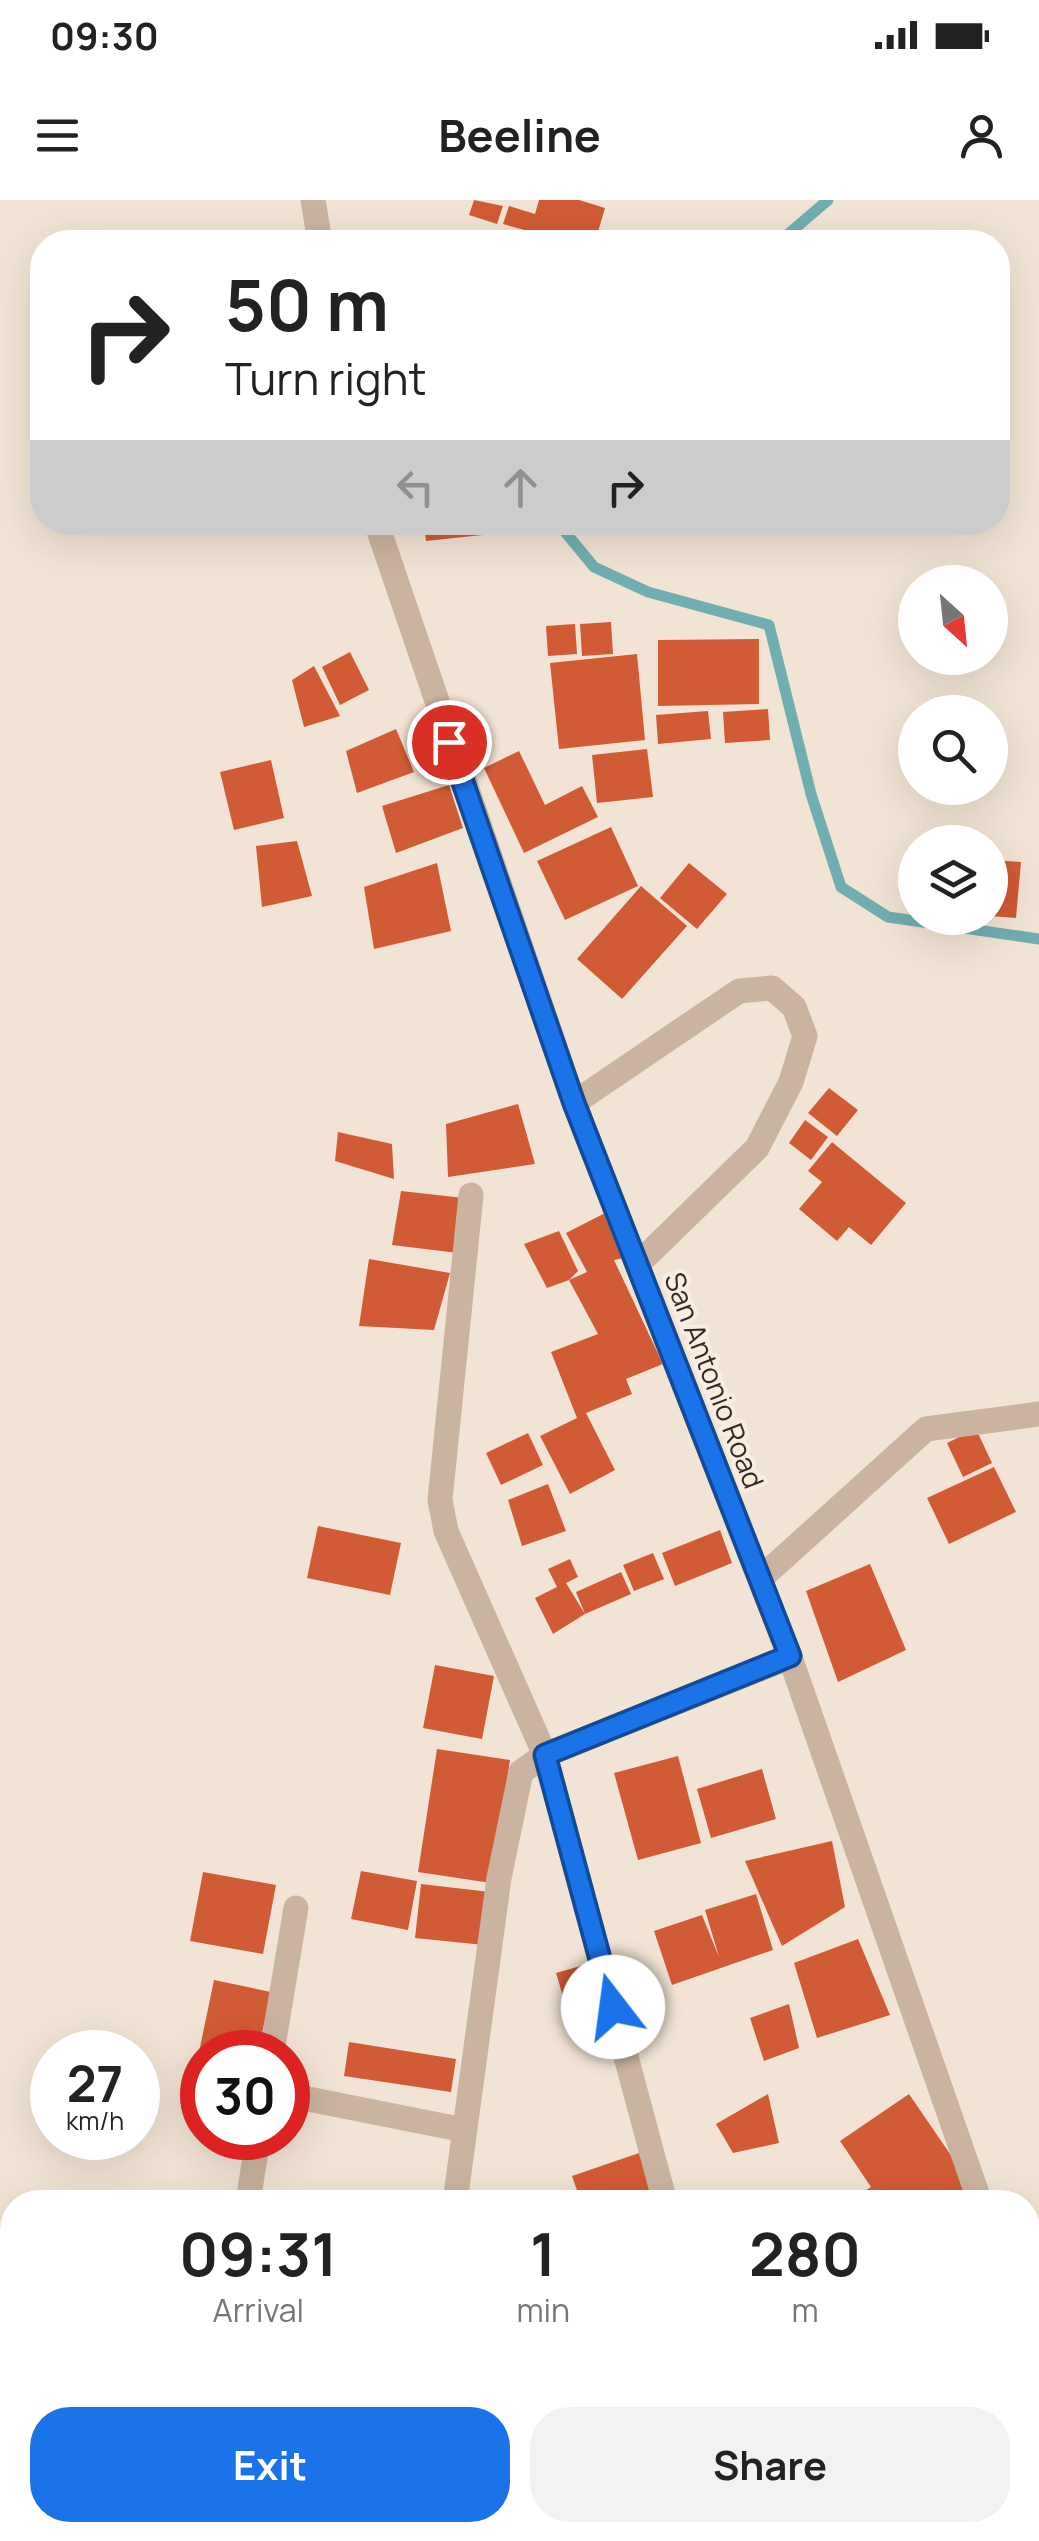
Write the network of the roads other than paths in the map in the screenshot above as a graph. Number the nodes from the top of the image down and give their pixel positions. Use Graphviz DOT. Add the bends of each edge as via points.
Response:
graph roads {
  1 [pos="314,200"];
  2 [pos="318,230"];
  3 [pos="380,535"];
  4 [pos="574,1103"];
  5 [pos="471,1194"];
  6 [pos="638,1264"];
  7 [pos="1039,1414"];
  8 [pos="760,1579"];
  9 [pos="790,1656"];
  10 [pos="545,1755"];
  11 [pos="296,1908"];
  12 [pos="276,2030"];
  13 [pos="310,2099"];
  14 [pos="464,2130"];
  15 [pos="255,2160"];
  16 [pos="250,2190"];
  17 [pos="456,2190"];
  18 [pos="661,2190"];
  19 [pos="976,2190"];
  1 -- 2 [label="street"];
  3 -- 4 [label="street, San Antonio Road"];
  4 -- 6 [label="street, San Antonio Road"];
  4 -- 6 [label="street" via="739,992 772,988 794,1007 805,1036 791,1082 757,1148"];
  5 -- 10 [label="street" via="440,1500 446,1531"];
  6 -- 8 [label="street, San Antonio Road"];
  7 -- 8 [label="street" via="926,1429"];
  8 -- 9 [label="street, San Antonio Road"];
  9 -- 10 [label="street"];
  9 -- 19 [label="street, San Antonio Road"];
  10 -- 14 [label="street" via="521,1772 499,1878"];
  10 -- 18 [label="street"];
  11 -- 12 [label="street"];
  13 -- 14 [label="street"];
  14 -- 17 [label="street"];
  15 -- 16 [label="street"];
}
